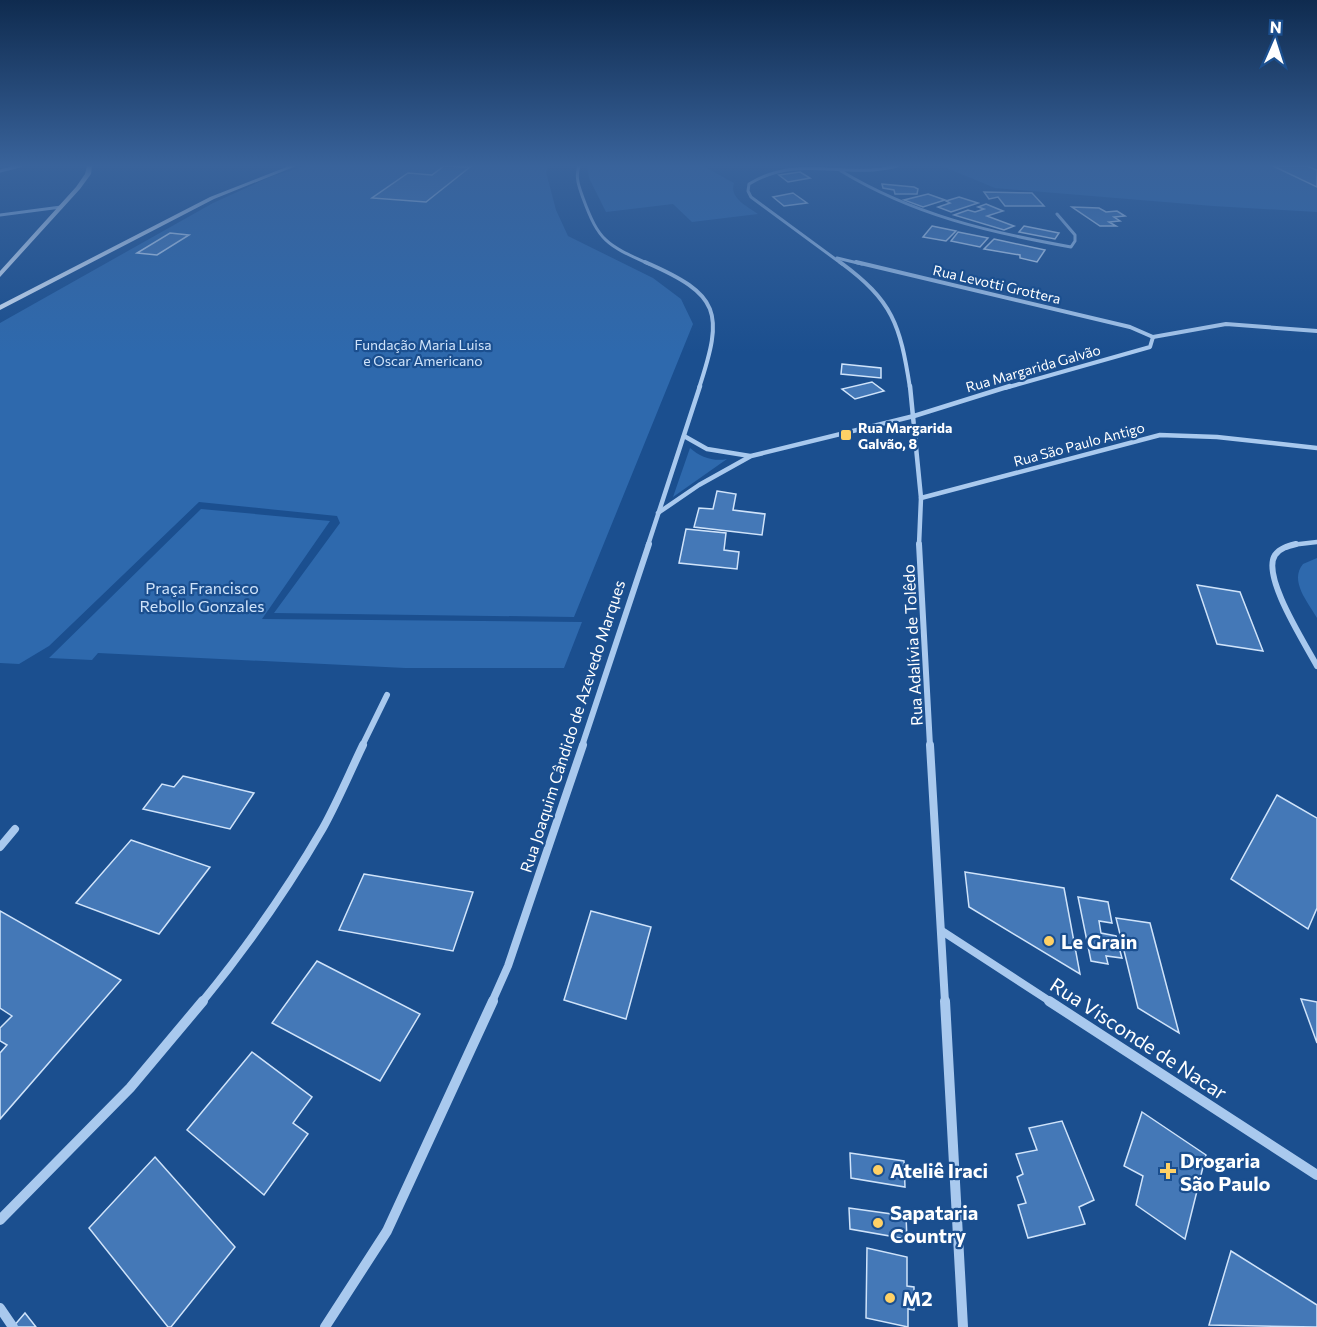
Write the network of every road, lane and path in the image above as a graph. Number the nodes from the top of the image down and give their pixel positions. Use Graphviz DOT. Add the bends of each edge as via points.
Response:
graph roads {
  1 [pos="42,228"];
  2 [pos="154,228"];
  3 [pos="596,228"];
  4 [pos="794,228"];
  5 [pos="985,228"];
  6 [pos="1069,228"];
  7 [pos="834,257"];
  8 [pos="0,275"];
  9 [pos="28,293"];
  10 [pos="0,299"];
  11 [pos="0,308"];
  12 [pos="1317,330"];
  13 [pos="1153,337"];
  14 [pos="914,416"];
  15 [pos="684,436"];
  16 [pos="1317,448"];
  17 [pos="751,456"];
  18 [pos="921,498"];
  19 [pos="658,513"];
  20 [pos="1317,542"];
  21 [pos="1317,666"];
  22 [pos="387,695"];
  23 [pos="15,829"];
  24 [pos="0,847"];
  25 [pos="942,931"];
  26 [pos="1317,1175"];
  27 [pos="0,1220"];
  28 [pos="0,1308"];
  29 [pos="13,1327"];
  30 [pos="325,1327"];
  31 [pos="963,1327"];
  1 -- 8 [label="main road"];
  2 -- 9 [label="main road"];
  3 -- 15 [label="street, Rua Joaquim Cândido de Azevedo Marques" via="604,240 705,295 711,307 716,326 713,345"];
  4 -- 7 [label="street, Rua Adalívia de Tolêdo"];
  5 -- 6 [label="street" via="1071,247 1075,235"];
  7 -- 13 [label="street, Rua Levotti Grottera" via="1130,327"];
  7 -- 14 [label="street, Rua Adalívia de Tolêdo" via="876,291 897,325"];
  9 -- 10 [label="main road"];
  9 -- 11 [label="main road"];
  12 -- 13 [label="street, Rua Margarida Galvão" via="1226,324"];
  13 -- 14 [label="street, Rua Margarida Galvão" via="1150,347"];
  14 -- 17 [label="street, Rua Margarida Galvão"];
  14 -- 18 [label="street, Rua Adalívia de Tolêdo"];
  15 -- 17 [label="street, Rua Margarida Galvão" via="705,449"];
  15 -- 19 [label="street, Rua Joaquim Cândido de Azevedo Marques"];
  16 -- 18 [label="street, Rua São Paulo Antigo" via="1160,435"];
  17 -- 19 [label="street, Rua Margarida Galvão"];
  18 -- 25 [label="street, Rua Adalívia de Tolêdo" via="919,542"];
  19 -- 30 [label="street, Rua Joaquim Cândido de Azevedo Marques" via="508,966 396,1213"];
  20 -- 21 [label="street" via="1283,549 1270,567 1281,598"];
  22 -- 27 [label="street" via="324,826 242,954 130,1088"];
  23 -- 24 [label="street"];
  25 -- 26 [label="street, Rua Visconde de Nacar"];
  25 -- 31 [label="street, Rua Adalívia de Tolêdo"];
  28 -- 29 [label="street"];
}
